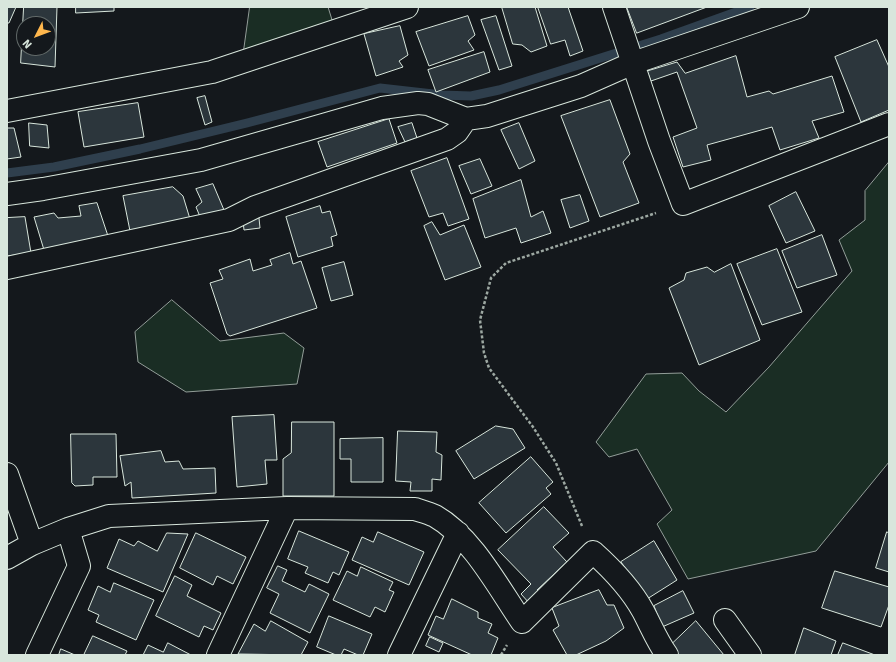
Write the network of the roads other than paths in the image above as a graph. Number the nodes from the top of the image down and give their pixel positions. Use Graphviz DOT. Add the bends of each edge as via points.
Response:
graph roads {
  1 [pos="407,7"];
  2 [pos="614,7"];
  3 [pos="798,7"];
  4 [pos="630,52"];
  5 [pos="7,111"];
  6 [pos="466,119"];
  7 [pos="889,124"];
  8 [pos="7,194"];
  9 [pos="7,268"];
  10 [pos="7,474"];
  11 [pos="287,508"];
  12 [pos="68,529"];
  13 [pos="458,533"];
  14 [pos="32,544"];
  15 [pos="7,558"];
  16 [pos="725,620"];
  17 [pos="36,655"];
  18 [pos="218,655"];
  19 [pos="399,655"];
  20 [pos="667,655"];
  21 [pos="750,655"];
  1 -- 5 [label="street" via="212,72"];
  2 -- 4 [label="street"];
  3 -- 4 [label="street"];
  4 -- 6 [label="street" via="581,86 487,116"];
  4 -- 7 [label="street" via="659,141 684,204"];
  6 -- 8 [label="street" via="428,104 382,108 201,160"];
  6 -- 9 [label="street" via="457,132 447,139 255,207 229,220"];
  10 -- 14 [label="street"];
  11 -- 12 [label="street" via="109,516"];
  11 -- 13 [label="street" via="415,509 434,516"];
  11 -- 18 [label="street"];
  12 -- 14 [label="street"];
  12 -- 17 [label="street" via="79,566"];
  13 -- 19 [label="street"];
  13 -- 20 [label="street" via="522,622 593,552 614,570 643,610 655,638"];
  14 -- 15 [label="street"];
  16 -- 21 [label="street"];
}
